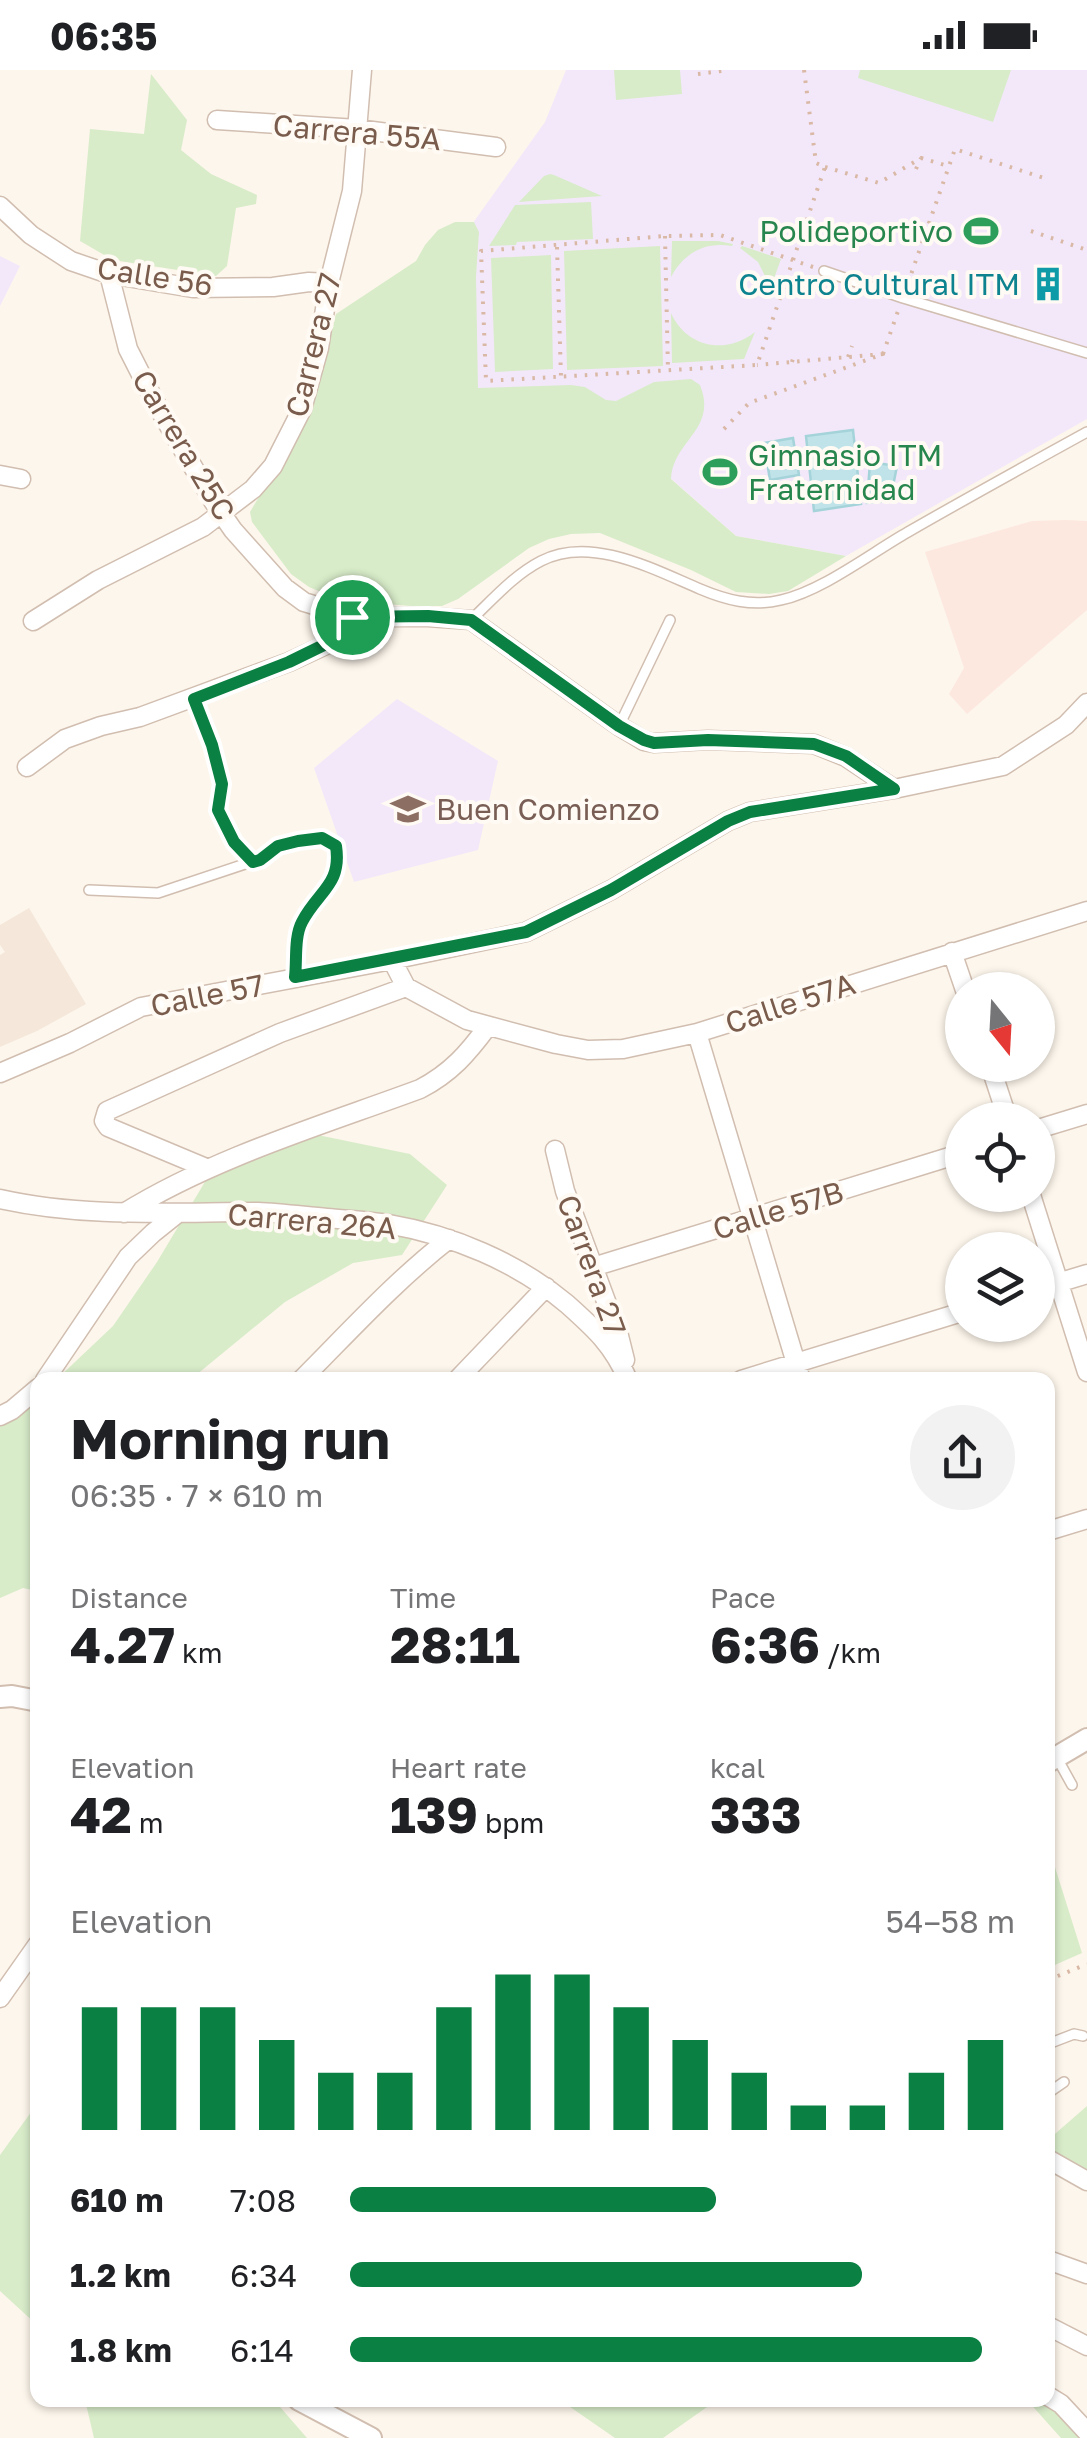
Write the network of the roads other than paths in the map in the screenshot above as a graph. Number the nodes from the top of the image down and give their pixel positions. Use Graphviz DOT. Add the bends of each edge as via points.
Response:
graph roads {
  1 [pos="362,70"];
  2 [pos="216,120"];
  3 [pos="357,128"];
  4 [pos="496,147"];
  5 [pos="0,206"];
  6 [pos="824,271"];
  7 [pos="108,274"];
  8 [pos="329,283"];
  9 [pos="1087,353"];
  10 [pos="1087,432"];
  11 [pos="0,475"];
  12 [pos="20,479"];
  13 [pos="223,514"];
  14 [pos="352,617"];
  15 [pos="33,620"];
  16 [pos="471,620"];
  17 [pos="670,620"];
  18 [pos="194,699"];
  19 [pos="1087,703"];
  20 [pos="619,726"];
  21 [pos="27,768"];
  22 [pos="894,789"];
  23 [pos="253,862"];
  24 [pos="89,890"];
  25 [pos="1087,911"];
  26 [pos="952,952"];
  27 [pos="392,960"];
  28 [pos="959,972"];
  29 [pos="295,977"];
  30 [pos="406,986"];
  31 [pos="488,1026"];
  32 [pos="697,1033"];
  33 [pos="0,1073"];
  34 [pos="1087,1114"];
  35 [pos="1055,1124"];
  36 [pos="555,1150"];
  37 [pos="945,1157"];
  38 [pos="206,1168"];
  39 [pos="0,1199"];
  40 [pos="1036,1212"];
  41 [pos="179,1213"];
  42 [pos="124,1214"];
  43 [pos="753,1218"];
  44 [pos="449,1240"];
  45 [pos="593,1267"];
  46 [pos="1087,1274"];
  47 [pos="1058,1283"];
  48 [pos="1055,1284"];
  49 [pos="546,1287"];
  50 [pos="945,1318"];
  51 [pos="799,1371"];
  52 [pos="50,1372"];
  53 [pos="310,1372"];
  54 [pos="465,1372"];
  55 [pos="625,1372"];
  56 [pos="627,1372"];
  57 [pos="1087,1372"];
  58 [pos="30,1395"];
  59 [pos="0,1416"];
  60 [pos="1087,1519"];
  61 [pos="1055,1530"];
  62 [pos="0,1697"];
  63 [pos="30,1699"];
  64 [pos="1087,1739"];
  65 [pos="1055,1758"];
  66 [pos="1055,1764"];
  67 [pos="1072,1786"];
  68 [pos="30,1955"];
  69 [pos="0,1998"];
  70 [pos="1083,2036"];
  71 [pos="1055,2041"];
  72 [pos="1064,2082"];
  73 [pos="1055,2088"];
  74 [pos="1055,2163"];
  75 [pos="1087,2181"];
  76 [pos="1055,2263"];
  77 [pos="1087,2274"];
  78 [pos="1055,2330"];
  79 [pos="1087,2346"];
  80 [pos="1055,2400"];
  81 [pos="312,2407"];
  82 [pos="1087,2432"];
  83 [pos="370,2438"];
  1 -- 3 [label="street, Carrera 27"];
  2 -- 3 [label="street, Carrera 55A"];
  3 -- 4 [label="street, Carrera 55A"];
  3 -- 8 [label="street, Carrera 27" via="352,191"];
  5 -- 7 [label="street, Calle 56" via="71,261"];
  6 -- 9 [label="lane"];
  7 -- 8 [label="street, Calle 56" via="193,288"];
  7 -- 13 [label="street, Carrera 25C" via="128,349"];
  8 -- 13 [label="street, Carrera 27" via="302,409 273,466"];
  10 -- 16 [label="lane" via="782,600 727,600 650,568 582,551 542,560"];
  11 -- 12 [label="street"];
  13 -- 14 [label="street, Carrera 25C" via="285,588 304,602"];
  13 -- 15 [label="street, Carrera 27"];
  14 -- 16 [label="street, Carrera 25C"];
  14 -- 18 [label="street" via="330,642"];
  16 -- 20 [label="street"];
  17 -- 20 [label="lane"];
  18 -- 21 [label="street" via="64,739"];
  18 -- 23 [label="lane" via="222,784 218,810"];
  19 -- 22 [label="street, Calle 57" via="1003,766"];
  20 -- 22 [label="street" via="654,743 814,744 846,756"];
  22 -- 27 [label="street, Calle 57" via="750,812 526,932"];
  23 -- 24 [label="lane" via="158,893"];
  23 -- 29 [label="lane" via="298,841 322,838 336,846 336,874 300,926"];
  25 -- 26 [label="street, Calle 57A"];
  26 -- 28 [label="street"];
  26 -- 32 [label="street, Calle 57A"];
  27 -- 29 [label="street, Calle 57"];
  27 -- 30 [label="street"];
  29 -- 33 [label="street, Calle 57" via="141,1007"];
  30 -- 31 [label="street, Calle 57A"];
  30 -- 38 [label="street, Calle 57" via="280,1033 108,1112 108,1128"];
  31 -- 32 [label="street, Calle 57A" via="588,1050"];
  31 -- 38 [label="street" via="440,1079"];
  32 -- 43 [label="street"];
  34 -- 35 [label="street"];
  36 -- 45 [label="street, Carrera 27"];
  37 -- 43 [label="street, Calle 57B"];
  38 -- 42 [label="street"];
  39 -- 42 [label="street, Carrera 26A"];
  40 -- 47 [label="street"];
  41 -- 42 [label="street, Carrera 26A"];
  41 -- 44 [label="street, Carrera 26A" via="370,1222"];
  41 -- 52 [label="street" via="128,1257"];
  43 -- 45 [label="street, Calle 57B"];
  43 -- 51 [label="street"];
  44 -- 49 [label="street, Carrera 26A"];
  44 -- 53 [label="street"];
  45 -- 56 [label="street, Carrera 27"];
  46 -- 47 [label="street"];
  47 -- 48 [label="street"];
  47 -- 57 [label="street"];
  49 -- 54 [label="street"];
  49 -- 55 [label="street, Carrera 26A" via="600,1332"];
  50 -- 51 [label="street"];
  58 -- 59 [label="street"];
  60 -- 61 [label="street"];
  62 -- 63 [label="street"];
  64 -- 65 [label="street"];
  66 -- 67 [label="lane"];
  68 -- 69 [label="street"];
  70 -- 71 [label="lane"];
  72 -- 73 [label="lane"];
  74 -- 75 [label="street"];
  76 -- 77 [label="street"];
  78 -- 79 [label="street"];
  80 -- 82 [label="street"];
  81 -- 83 [label="street"];
}
